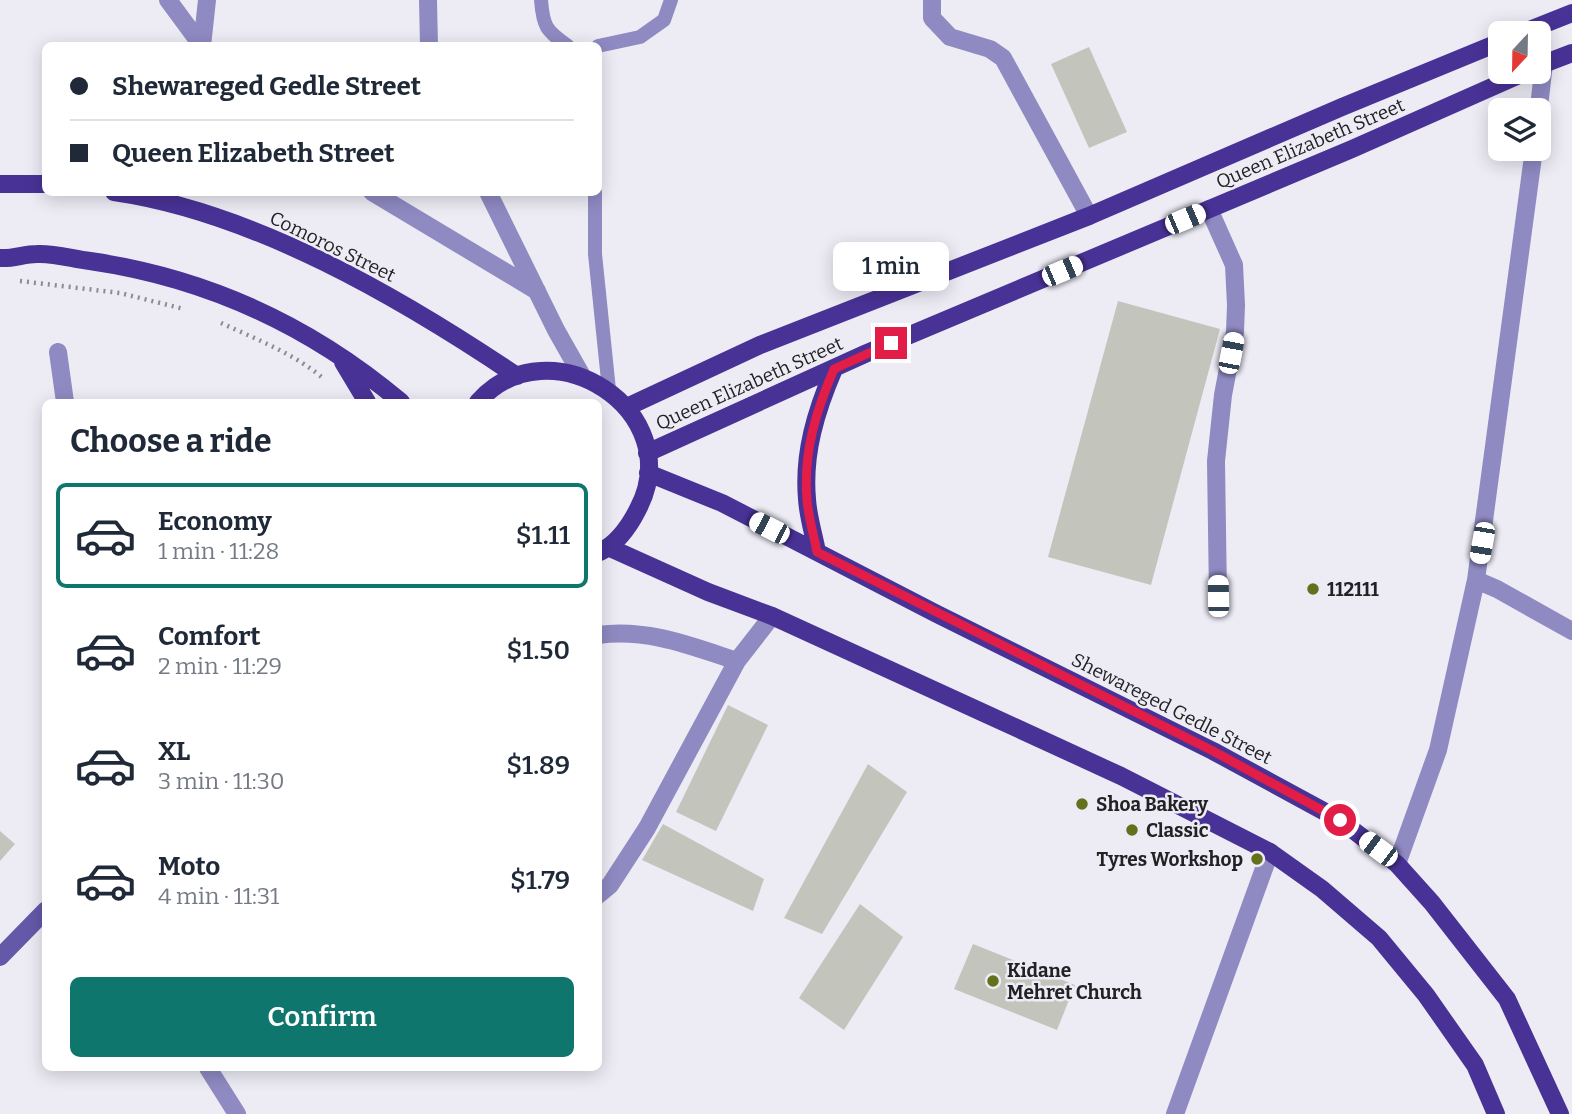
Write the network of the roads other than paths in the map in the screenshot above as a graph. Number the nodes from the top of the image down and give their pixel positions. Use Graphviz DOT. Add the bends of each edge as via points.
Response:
graph roads {
  1 [pos="168,0"];
  2 [pos="207,0"];
  3 [pos="428,0"];
  4 [pos="541,0"];
  5 [pos="671,0"];
  6 [pos="932,0"];
  7 [pos="1572,13"];
  8 [pos="1551,21"];
  9 [pos="199,42"];
  10 [pos="202,42"];
  11 [pos="429,42"];
  12 [pos="562,42"];
  13 [pos="602,45"];
  14 [pos="1488,47"];
  15 [pos="1572,53"];
  16 [pos="1551,61"];
  17 [pos="1498,84"];
  18 [pos="1533,161"];
  19 [pos="0,184"];
  20 [pos="42,184"];
  21 [pos="139,196"];
  22 [pos="379,196"];
  23 [pos="490,196"];
  24 [pos="595,196"];
  25 [pos="1209,209"];
  26 [pos="1088,216"];
  27 [pos="4,258"];
  28 [pos="537,291"];
  29 [pos="58,352"];
  30 [pos="338,353"];
  31 [pos="834,369"];
  32 [pos="516,376"];
  33 [pos="582,376"];
  34 [pos="609,390"];
  35 [pos="65,399"];
  36 [pos="365,399"];
  37 [pos="397,399"];
  38 [pos="481,399"];
  39 [pos="627,407"];
  40 [pos="647,453"];
  41 [pos="648,473"];
  42 [pos="603,550"];
  43 [pos="817,552"];
  44 [pos="1476,580"];
  45 [pos="1218,596"];
  46 [pos="772,615"];
  47 [pos="1572,631"];
  48 [pos="602,635"];
  49 [pos="737,661"];
  50 [pos="1270,852"];
  51 [pos="1397,863"];
  52 [pos="602,892"];
  53 [pos="42,914"];
  54 [pos="0,957"];
  55 [pos="210,1071"];
  56 [pos="237,1114"];
  57 [pos="1175,1114"];
  58 [pos="1496,1114"];
  59 [pos="1560,1114"];
  1 -- 9 [label="street"];
  2 -- 10 [label="street"];
  3 -- 11 [label="street"];
  4 -- 12 [label="lane" via="543,21 550,34"];
  5 -- 13 [label="lane" via="664,20 640,37"];
  6 -- 26 [label="street" via="932,18 950,37 990,49 1003,58"];
  7 -- 8 [label="main road"];
  14 -- 26 [label="main road, Queen Elizabeth Street"];
  15 -- 16 [label="main road"];
  17 -- 25 [label="main road, Queen Elizabeth Street"];
  18 -- 44 [label="street"];
  19 -- 20 [label="main road"];
  21 -- 32 [label="main road, Comoros Street" via="247,228 359,280"];
  22 -- 28 [label="street"];
  23 -- 28 [label="street"];
  24 -- 34 [label="lane" via="595,254"];
  25 -- 31 [label="main road, Queen Elizabeth Street"];
  25 -- 45 [label="street" via="1234,265 1236,304 1216,461"];
  26 -- 39 [label="main road, Queen Elizabeth Street" via="760,345"];
  27 -- 30 [label="main road" via="37,254 126,266 209,290 283,322"];
  28 -- 33 [label="street"];
  29 -- 35 [label="street"];
  30 -- 36 [label="main road"];
  30 -- 37 [label="main road"];
  31 -- 40 [label="main road, Queen Elizabeth Street"];
  31 -- 43 [label="main road" via="807,453 807,502"];
  32 -- 33 [label="main road" via="549,370"];
  32 -- 38 [label="main road"];
  33 -- 34 [label="main road"];
  34 -- 39 [label="main road"];
  39 -- 40 [label="main road"];
  40 -- 41 [label="main road"];
  41 -- 42 [label="main road" via="643,501 629,527"];
  41 -- 43 [label="main road, Shewareged Gedle Street" via="722,503"];
  42 -- 46 [label="main road"];
  43 -- 51 [label="main road, Shewareged Gedle Street" via="1213,751 1340,820"];
  44 -- 47 [label="street"];
  44 -- 51 [label="street" via="1438,750"];
  46 -- 49 [label="street"];
  46 -- 50 [label="main road" via="1121,776"];
  48 -- 49 [label="street" via="660,636"];
  49 -- 52 [label="street" via="647,828"];
  50 -- 57 [label="street"];
  50 -- 58 [label="main road" via="1379,938 1475,1065"];
  51 -- 59 [label="main road, Shewareged Gedle Street" via="1507,999"];
  53 -- 54 [label="main road"];
  55 -- 56 [label="street"];
}
